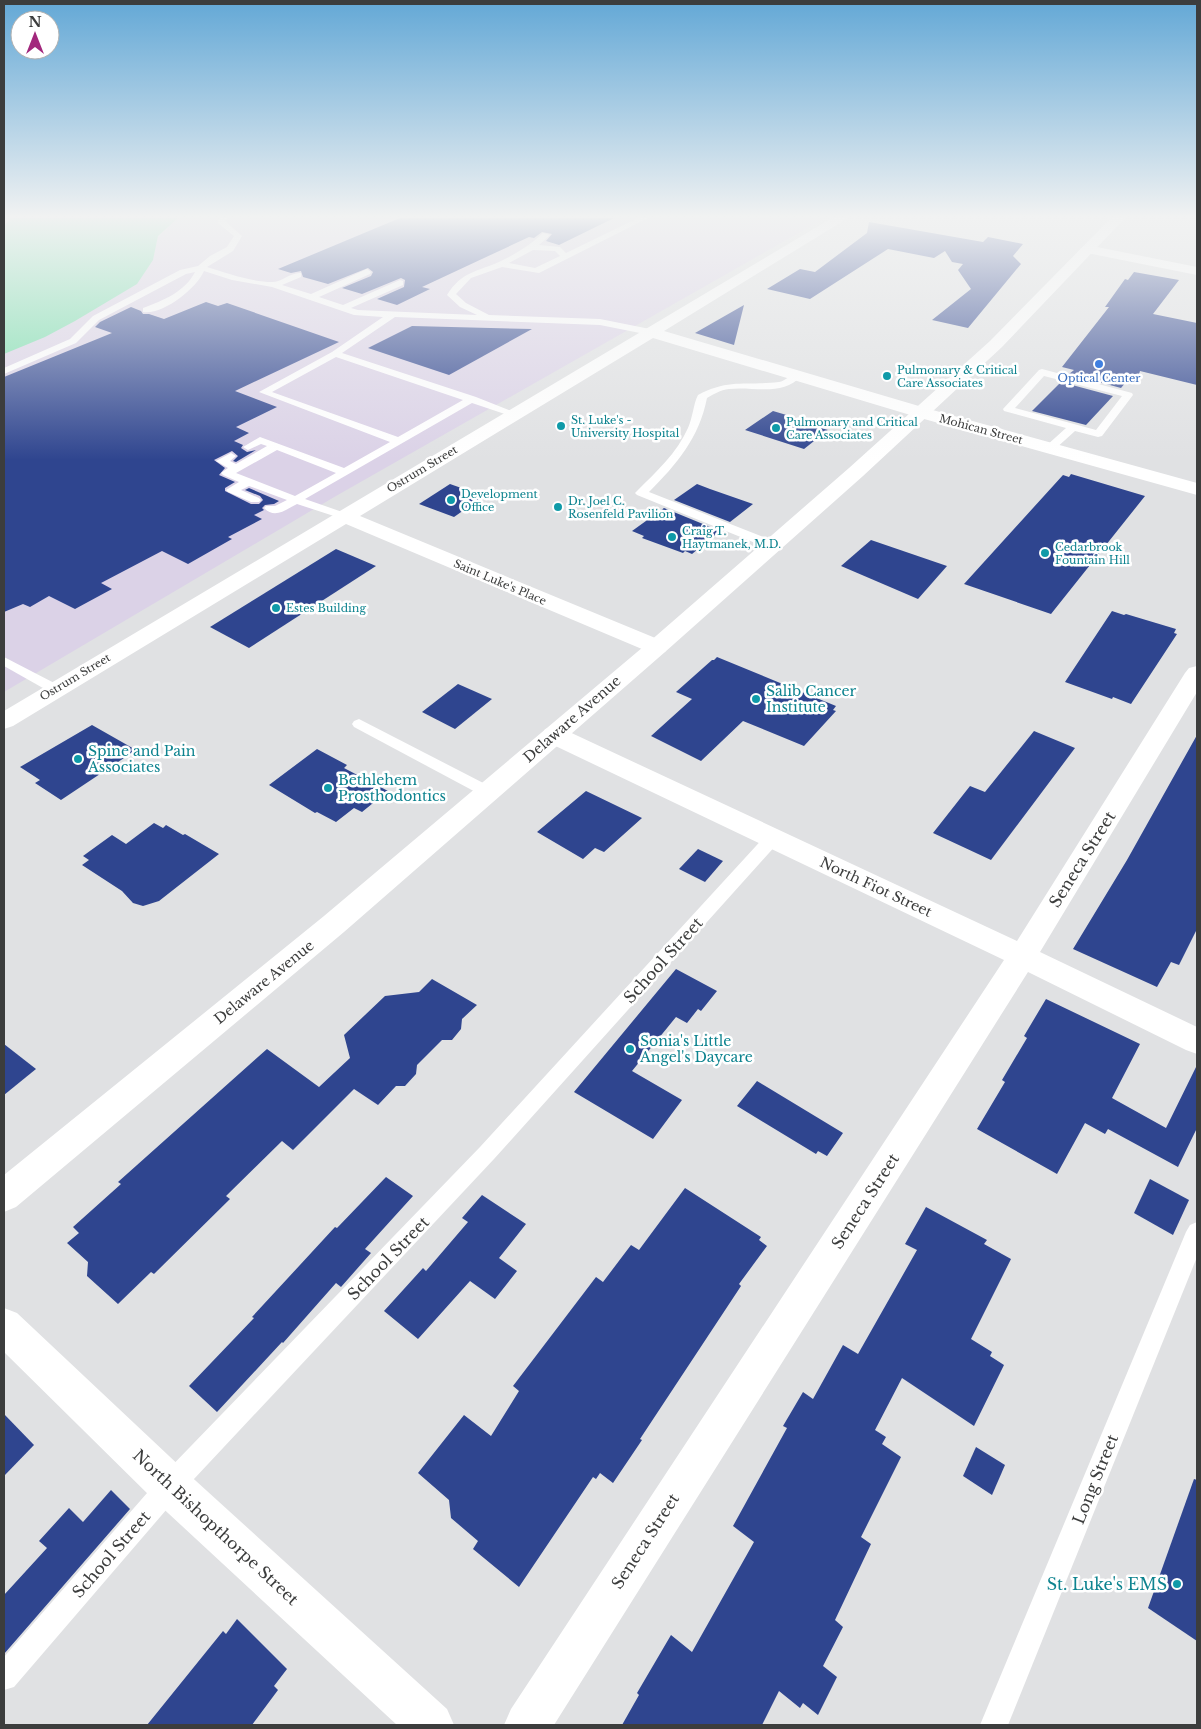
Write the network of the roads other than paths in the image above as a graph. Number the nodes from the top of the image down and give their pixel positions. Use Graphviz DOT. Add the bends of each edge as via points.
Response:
graph roads {
  1 [pos="133,299"];
  2 [pos="173,299"];
  3 [pos="317,299"];
  4 [pos="364,299"];
  5 [pos="455,299"];
  6 [pos="706,299"];
  7 [pos="1039,299"];
  8 [pos="344,308"];
  9 [pos="146,310"];
  10 [pos="392,315"];
  11 [pos="492,318"];
  12 [pos="650,332"];
  13 [pos="335,354"];
  14 [pos="4,371"];
  15 [pos="796,376"];
  16 [pos="749,385"];
  17 [pos="472,399"];
  18 [pos="923,413"];
  19 [pos="514,414"];
  20 [pos="1073,428"];
  21 [pos="398,441"];
  22 [pos="276,446"];
  23 [pos="248,447"];
  24 [pos="1050,448"];
  25 [pos="231,456"];
  26 [pos="237,468"];
  27 [pos="344,472"];
  28 [pos="249,481"];
  29 [pos="1197,489"];
  30 [pos="254,500"];
  31 [pos="296,500"];
  32 [pos="270,508"];
  33 [pos="344,516"];
  34 [pos="772,545"];
  35 [pos="657,647"];
  36 [pos="4,661"];
  37 [pos="1197,673"];
  38 [pos="56,689"];
  39 [pos="4,721"];
  40 [pos="359,724"];
  41 [pos="554,735"];
  42 [pos="488,792"];
  43 [pos="772,839"];
  44 [pos="1023,956"];
  45 [pos="1197,1041"];
  46 [pos="4,1196"];
  47 [pos="1197,1232"];
  48 [pos="4,1326"];
  49 [pos="170,1486"];
  50 [pos="4,1677"];
  51 [pos="431,1725"];
  52 [pos="527,1725"];
  53 [pos="994,1725"];
  1 -- 14 [label="lane" via="96,318 73,341"];
  2 -- 9 [label="lane"];
  3 -- 8 [label="lane"];
  4 -- 8 [label="lane"];
  5 -- 11 [label="lane"];
  6 -- 12 [label="street, Ostrum Street"];
  7 -- 18 [label="street, Delaware Avenue"];
  8 -- 10 [label="lane" via="357,313"];
  10 -- 11 [label="lane"];
  10 -- 13 [label="lane"];
  11 -- 12 [label="lane" via="600,322"];
  12 -- 15 [label="street, Mohican Street"];
  12 -- 19 [label="street, Ostrum Street"];
  13 -- 17 [label="lane"];
  13 -- 21 [label="lane" via="264,392"];
  15 -- 16 [label="lane" via="784,385"];
  15 -- 18 [label="street, Mohican Street"];
  16 -- 34 [label="lane" via="716,389 702,397 690,437 676,459 641,493"];
  17 -- 19 [label="lane"];
  17 -- 21 [label="lane"];
  18 -- 24 [label="street, Mohican Street"];
  18 -- 34 [label="street, Delaware Avenue"];
  19 -- 33 [label="street, Ostrum Street"];
  20 -- 20 [label="lane" via="1098,434 1128,395 1042,372 1008,409"];
  20 -- 24 [label="lane"];
  21 -- 27 [label="lane"];
  22 -- 23 [label="lane" via="260,440"];
  22 -- 26 [label="lane"];
  22 -- 27 [label="lane"];
  24 -- 29 [label="street, Mohican Street"];
  25 -- 26 [label="lane" via="221,461"];
  26 -- 28 [label="lane" via="227,473"];
  27 -- 31 [label="lane"];
  28 -- 30 [label="lane" via="232,490"];
  28 -- 31 [label="lane"];
  31 -- 32 [label="lane" via="276,510"];
  31 -- 33 [label="lane"];
  33 -- 35 [label="street, Saint Luke's Place"];
  33 -- 38 [label="street, Ostrum Street"];
  34 -- 35 [label="street, Delaware Avenue"];
  35 -- 41 [label="street, Delaware Avenue"];
  36 -- 38 [label="lane"];
  37 -- 44 [label="street, Seneca Street"];
  38 -- 39 [label="street, Ostrum Street"];
  40 -- 42 [label="lane"];
  41 -- 42 [label="street, Delaware Avenue"];
  41 -- 43 [label="street, North Fiot Street"];
  42 -- 46 [label="street, Delaware Avenue" via="334,924"];
  43 -- 44 [label="street, North Fiot Street"];
  43 -- 49 [label="lane, School Street" via="487,1153"];
  44 -- 45 [label="street, North Fiot Street"];
  44 -- 52 [label="street, Seneca Street"];
  47 -- 53 [label="lane, Long Street"];
  48 -- 49 [label="street, North Bishopthorpe Street"];
  49 -- 50 [label="lane, School Street"];
  49 -- 51 [label="street, North Bishopthorpe Street"];
}
